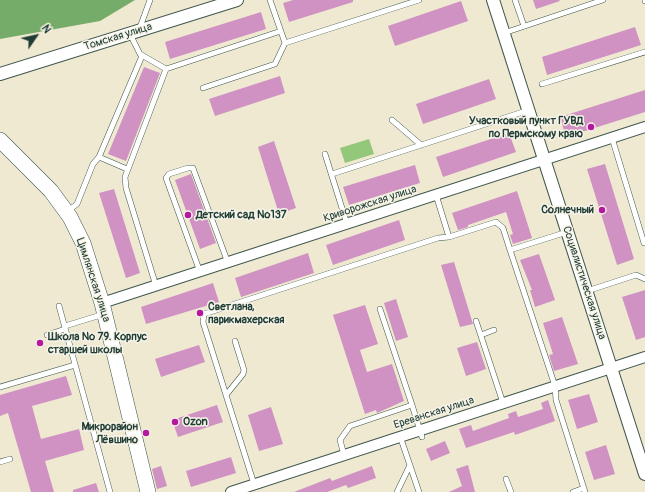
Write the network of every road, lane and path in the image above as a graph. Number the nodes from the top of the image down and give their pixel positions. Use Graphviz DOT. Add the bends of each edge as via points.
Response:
graph roads {
  1 [pos="150,0"];
  2 [pos="237,0"];
  3 [pos="270,0"];
  4 [pos="419,0"];
  5 [pos="493,0"];
  6 [pos="515,0"];
  7 [pos="603,0"];
  8 [pos="524,26"];
  9 [pos="281,31"];
  10 [pos="134,32"];
  11 [pos="504,33"];
  12 [pos="285,43"];
  13 [pos="645,52"];
  14 [pos="142,56"];
  15 [pos="166,69"];
  16 [pos="0,74"];
  17 [pos="542,84"];
  18 [pos="203,88"];
  19 [pos="529,110"];
  20 [pos="392,120"];
  21 [pos="645,127"];
  22 [pos="612,138"];
  23 [pos="0,140"];
  24 [pos="421,145"];
  25 [pos="325,154"];
  26 [pos="99,157"];
  27 [pos="545,160"];
  28 [pos="127,169"];
  29 [pos="332,174"];
  30 [pos="436,195"];
  31 [pos="67,212"];
  32 [pos="347,224"];
  33 [pos="568,231"];
  34 [pos="449,236"];
  35 [pos="644,243"];
  36 [pos="510,250"];
  37 [pos="228,262"];
  38 [pos="200,272"];
  39 [pos="645,279"];
  40 [pos="156,286"];
  41 [pos="586,290"];
  42 [pos="59,306"];
  43 [pos="380,308"];
  44 [pos="103,309"];
  45 [pos="476,321"];
  46 [pos="65,327"];
  47 [pos="494,330"];
  48 [pos="481,334"];
  49 [pos="47,335"];
  50 [pos="235,341"];
  51 [pos="645,357"];
  52 [pos="75,365"];
  53 [pos="611,368"];
  54 [pos="555,386"];
  55 [pos="0,387"];
  56 [pos="226,395"];
  57 [pos="503,403"];
  58 [pos="412,405"];
  59 [pos="421,433"];
  60 [pos="400,436"];
  61 [pos="344,457"];
  62 [pos="10,459"];
  63 [pos="0,462"];
  64 [pos="410,465"];
  65 [pos="645,474"];
  66 [pos="506,479"];
  67 [pos="254,484"];
  68 [pos="585,490"];
  69 [pos="110,492"];
  70 [pos="148,492"];
  71 [pos="231,492"];
  72 [pos="397,492"];
  73 [pos="419,492"];
  74 [pos="511,492"];
  75 [pos="573,492"];
  1 -- 10 [label="lane"];
  2 -- 10 [label="street, Томская улица"];
  3 -- 9 [label="lane"];
  4 -- 12 [label="lane"];
  5 -- 11 [label="street, Социалистическая улица"];
  6 -- 8 [label="lane"];
  7 -- 8 [label="lane"];
  8 -- 11 [label="lane"];
  9 -- 12 [label="lane"];
  9 -- 15 [label="lane"];
  10 -- 14 [label="lane" via="138,51"];
  10 -- 16 [label="street, Томская улица"];
  11 -- 19 [label="street, Социалистическая улица"];
  12 -- 18 [label="lane" via="275,64"];
  13 -- 17 [label="lane"];
  14 -- 15 [label="lane"];
  14 -- 26 [label="lane"];
  15 -- 28 [label="lane"];
  19 -- 24 [label="lane"];
  19 -- 27 [label="street, Социалистическая улица"];
  20 -- 24 [label="lane"];
  21 -- 22 [label="street, Криворожская улица"];
  22 -- 27 [label="street, Криворожская улица"];
  22 -- 35 [label="lane"];
  23 -- 31 [label="main road, Цимлянская улица" via="51,191"];
  24 -- 29 [label="lane"];
  25 -- 29 [label="lane"];
  26 -- 28 [label="lane"];
  26 -- 31 [label="lane" via="93,164 77,204"];
  27 -- 30 [label="street, Криворожская улица"];
  27 -- 33 [label="street, Социалистическая улица"];
  28 -- 40 [label="lane" via="126,188"];
  29 -- 32 [label="lane"];
  30 -- 32 [label="street, Криворожская улица"];
  30 -- 34 [label="lane"];
  31 -- 44 [label="main road, Цимлянская улица" via="83,243"];
  32 -- 37 [label="street, Криворожская улица"];
  33 -- 36 [label="lane"];
  33 -- 41 [label="street, Социалистическая улица"];
  34 -- 36 [label="lane" via="496,222 503,228"];
  34 -- 56 [label="lane" via="204,314 203,322"];
  36 -- 54 [label="lane"];
  37 -- 38 [label="street, Криворожская улица"];
  37 -- 38 [label="lane" via="193,168 169,174 166,178"];
  38 -- 40 [label="street, Криворожская улица"];
  39 -- 41 [label="lane" via="636,275"];
  40 -- 44 [label="street, Криворожская улица"];
  41 -- 53 [label="street, Социалистическая улица"];
  42 -- 46 [label="lane"];
  43 -- 58 [label="lane"];
  44 -- 46 [label="lane"];
  44 -- 70 [label="main road, Цимлянская улица"];
  45 -- 48 [label="lane"];
  46 -- 49 [label="lane"];
  46 -- 52 [label="lane"];
  47 -- 48 [label="lane"];
  48 -- 57 [label="lane"];
  50 -- 56 [label="lane" via="244,370"];
  51 -- 53 [label="street, Ереванская улица"];
  52 -- 55 [label="lane"];
  52 -- 69 [label="lane"];
  53 -- 54 [label="street, Ереванская улица"];
  53 -- 65 [label="street, Социалистическая улица"];
  54 -- 57 [label="street, Ереванская улица"];
  54 -- 68 [label="lane" via="556,400"];
  56 -- 67 [label="lane"];
  57 -- 59 [label="street, Ереванская улица"];
  58 -- 59 [label="lane"];
  58 -- 61 [label="lane" via="350,426 340,440"];
  59 -- 60 [label="street, Ереванская улица"];
  60 -- 61 [label="street, Ереванская улица"];
  60 -- 64 [label="lane"];
  61 -- 67 [label="street, Ереванская улица"];
  62 -- 63 [label="lane"];
  64 -- 72 [label="lane"];
  64 -- 73 [label="lane"];
  66 -- 74 [label="lane"];
  67 -- 71 [label="street, Ереванская улица"];
  68 -- 75 [label="lane"];
}
